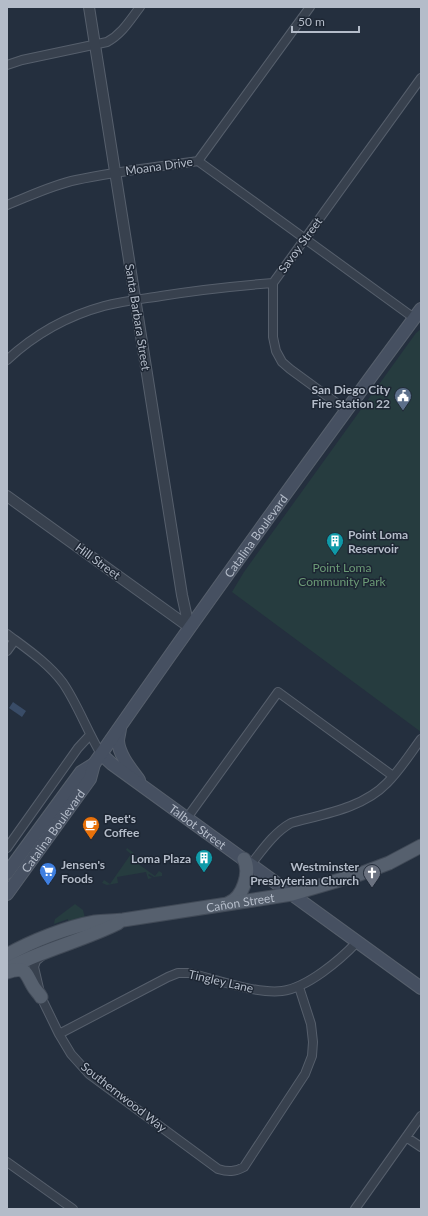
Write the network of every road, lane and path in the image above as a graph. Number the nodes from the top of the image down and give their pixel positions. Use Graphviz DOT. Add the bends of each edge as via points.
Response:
graph roads {
  1 [pos="88,7"];
  2 [pos="140,7"];
  3 [pos="310,7"];
  4 [pos="95,46"];
  5 [pos="7,65"];
  6 [pos="421,78"];
  7 [pos="198,162"];
  8 [pos="115,173"];
  9 [pos="7,205"];
  10 [pos="304,239"];
  11 [pos="273,283"];
  12 [pos="135,300"];
  13 [pos="418,314"];
  14 [pos="7,360"];
  15 [pos="346,410"];
  16 [pos="7,496"];
  17 [pos="190,627"];
  18 [pos="7,634"];
  19 [pos="15,640"];
  20 [pos="7,651"];
  21 [pos="121,725"];
  22 [pos="90,735"];
  23 [pos="421,739"];
  24 [pos="101,754"];
  25 [pos="94,764"];
  26 [pos="393,776"];
  27 [pos="146,789"];
  28 [pos="187,818"];
  29 [pos="421,846"];
  30 [pos="7,848"];
  31 [pos="247,865"];
  32 [pos="7,873"];
  33 [pos="7,894"];
  34 [pos="292,894"];
  35 [pos="229,903"];
  36 [pos="123,920"];
  37 [pos="358,942"];
  38 [pos="52,949"];
  39 [pos="9,952"];
  40 [pos="7,970"];
  41 [pos="299,987"];
  42 [pos="421,988"];
  43 [pos="41,997"];
  44 [pos="59,1034"];
  45 [pos="421,1116"];
  46 [pos="406,1137"];
  47 [pos="421,1147"];
  48 [pos="7,1162"];
  49 [pos="73,1209"];
  50 [pos="355,1209"];
  1 -- 4 [label="street, Santa Barbara Street"];
  2 -- 4 [label="street" via="117,37"];
  3 -- 7 [label="street, Moana Drive"];
  4 -- 5 [label="street"];
  4 -- 8 [label="street, Santa Barbara Street"];
  6 -- 10 [label="street, Savoy Street"];
  7 -- 8 [label="street, Moana Drive"];
  7 -- 10 [label="street"];
  8 -- 9 [label="street, Moana Drive" via="75,180"];
  8 -- 12 [label="street, Santa Barbara Street"];
  10 -- 11 [label="street, Savoy Street"];
  10 -- 13 [label="street"];
  11 -- 12 [label="street" via="199,290"];
  11 -- 15 [label="street, Savoy Street" via="273,337 282,362"];
  12 -- 14 [label="street" via="82,312 63,320 24,345"];
  12 -- 17 [label="street, Santa Barbara Street" via="184,608"];
  13 -- 15 [label="main road, Catalina Boulevard"];
  15 -- 17 [label="main road, Catalina Boulevard"];
  16 -- 17 [label="street, Hill Street"];
  17 -- 21 [label="main road, Catalina Boulevard"];
  18 -- 19 [label="street, Talbot Street"];
  19 -- 20 [label="street"];
  19 -- 22 [label="street, Talbot Street" via="40,659 64,684"];
  21 -- 24 [label="main road, Catalina Boulevard"];
  21 -- 27 [label="main road" via="118,740 123,757"];
  22 -- 24 [label="street, Talbot Street"];
  22 -- 30 [label="street"];
  23 -- 26 [label="street"];
  24 -- 25 [label="main road, Catalina Boulevard"];
  24 -- 27 [label="main road, Talbot Street"];
  25 -- 32 [label="main road, Catalina Boulevard" via="81,772"];
  25 -- 33 [label="main road, Catalina Boulevard" via="90,779"];
  26 -- 28 [label="street" via="278,692"];
  26 -- 31 [label="street" via="378,791 360,802 291,823 274,836"];
  27 -- 28 [label="main road, Talbot Street"];
  28 -- 31 [label="main road, Talbot Street"];
  29 -- 34 [label="main road, Cañon Street" via="389,863 360,874"];
  31 -- 34 [label="main road, Talbot Street"];
  31 -- 35 [label="main road" via="244,885 239,895"];
  34 -- 35 [label="main road, Cañon Street"];
  34 -- 37 [label="main road, Talbot Street"];
  35 -- 36 [label="main road, Cañon Street"];
  36 -- 38 [label="main road, Cañon Street" via="101,932"];
  36 -- 39 [label="main road, Cañon Street" via="95,922 72,928"];
  37 -- 41 [label="street, Tingley Lane" via="322,972"];
  37 -- 42 [label="main road, Talbot Street"];
  38 -- 40 [label="main road, Cañon Street" via="21,961"];
  38 -- 43 [label="street, Southernwood Way" via="36,961 34,967"];
  40 -- 43 [label="main road" via="28,974"];
  41 -- 44 [label="street, Tingley Lane" via="282,991 255,990 189,973 178,973"];
  41 -- 44 [label="street, Southernwood Way" via="311,1024 312,1056 305,1074 244,1167 236,1172 218,1169 90,1074 71,1054"];
  43 -- 44 [label="street, Southernwood Way"];
  45 -- 46 [label="street"];
  46 -- 47 [label="street"];
  46 -- 50 [label="street"];
  48 -- 49 [label="street"];
}
